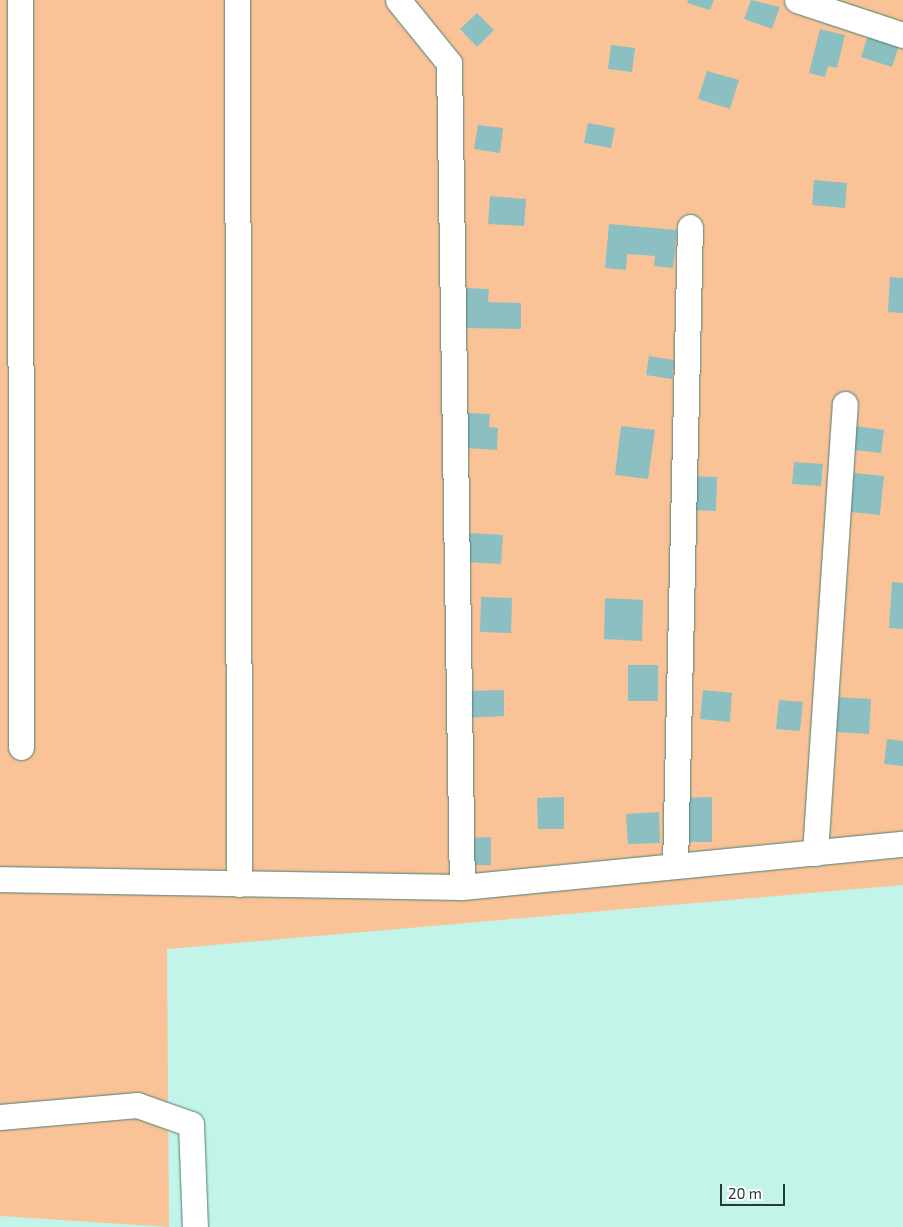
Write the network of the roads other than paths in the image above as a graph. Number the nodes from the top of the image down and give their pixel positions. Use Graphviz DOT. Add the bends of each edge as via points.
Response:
graph roads {
  1 [pos="20,0"];
  2 [pos="237,0"];
  3 [pos="398,0"];
  4 [pos="797,0"];
  5 [pos="903,35"];
  6 [pos="690,227"];
  7 [pos="845,404"];
  8 [pos="21,748"];
  9 [pos="903,844"];
  10 [pos="815,853"];
  11 [pos="675,866"];
  12 [pos="0,879"];
  13 [pos="239,884"];
  14 [pos="462,887"];
  15 [pos="0,1117"];
  16 [pos="195,1227"];
  1 -- 8 [label="lane"];
  2 -- 13 [label="lane"];
  3 -- 14 [label="lane" via="449,63"];
  4 -- 5 [label="lane"];
  6 -- 11 [label="lane"];
  7 -- 10 [label="lane"];
  9 -- 10 [label="lane"];
  10 -- 11 [label="lane"];
  11 -- 14 [label="lane"];
  12 -- 13 [label="lane"];
  13 -- 14 [label="lane"];
  15 -- 16 [label="lane" via="137,1105 191,1124"];
}
